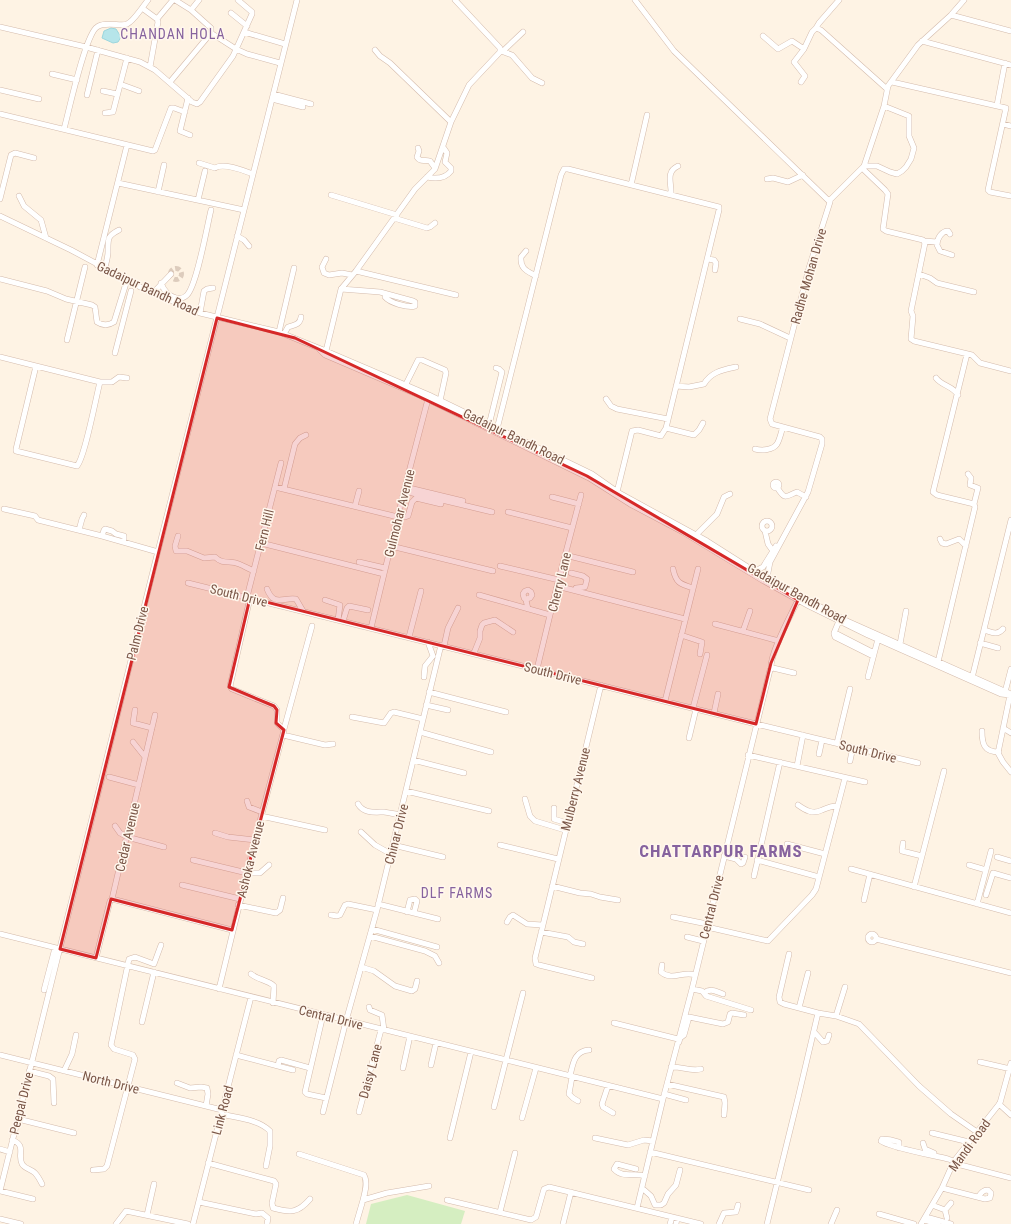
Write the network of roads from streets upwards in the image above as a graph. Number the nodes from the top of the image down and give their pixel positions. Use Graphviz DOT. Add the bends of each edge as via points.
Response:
graph roads {
  1 [pos="148,0"];
  2 [pos="174,0"];
  3 [pos="199,0"];
  4 [pos="238,0"];
  5 [pos="297,0"];
  6 [pos="455,0"];
  7 [pos="839,0"];
  8 [pos="964,0"];
  9 [pos="637,1"];
  10 [pos="142,8"];
  11 [pos="191,10"];
  12 [pos="231,13"];
  13 [pos="951,15"];
  14 [pos="157,19"];
  15 [pos="247,26"];
  16 [pos="0,27"];
  17 [pos="816,28"];
  18 [pos="1011,30"];
  19 [pos="244,32"];
  20 [pos="523,32"];
  21 [pos="210,33"];
  22 [pos="762,36"];
  23 [pos="922,41"];
  24 [pos="285,44"];
  25 [pos="86,47"];
  26 [pos="236,49"];
  27 [pos="804,49"];
  28 [pos="98,50"];
  29 [pos="375,50"];
  30 [pos="502,51"];
  31 [pos="127,58"];
  32 [pos="280,63"];
  33 [pos="1005,63"];
  34 [pos="1011,65"];
  35 [pos="150,67"];
  36 [pos="52,74"];
  37 [pos="77,80"];
  38 [pos="170,82"];
  39 [pos="800,82"];
  40 [pos="892,82"];
  41 [pos="542,83"];
  42 [pos="120,84"];
  43 [pos="887,89"];
  44 [pos="0,90"];
  45 [pos="103,91"];
  46 [pos="139,91"];
  47 [pos="117,94"];
  48 [pos="87,95"];
  49 [pos="272,96"];
  50 [pos="188,98"];
  51 [pos="39,99"];
  52 [pos="312,104"];
  53 [pos="997,105"];
  54 [pos="884,106"];
  55 [pos="303,107"];
  56 [pos="185,112"];
  57 [pos="105,113"];
  58 [pos="0,114"];
  59 [pos="647,115"];
  60 [pos="451,122"];
  61 [pos="1003,124"];
  62 [pos="1011,126"];
  63 [pos="64,129"];
  64 [pos="190,134"];
  65 [pos="127,145"];
  66 [pos="443,147"];
  67 [pos="418,148"];
  68 [pos="34,158"];
  69 [pos="199,164"];
  70 [pos="164,165"];
  71 [pos="678,166"];
  72 [pos="864,167"];
  73 [pos="435,168"];
  74 [pos="205,172"];
  75 [pos="254,174"];
  76 [pos="803,175"];
  77 [pos="427,178"];
  78 [pos="767,179"];
  79 [pos="118,183"];
  80 [pos="631,185"];
  81 [pos="158,192"];
  82 [pos="331,195"];
  83 [pos="671,195"];
  84 [pos="19,196"];
  85 [pos="1011,196"];
  86 [pos="0,199"];
  87 [pos="198,200"];
  88 [pos="830,201"];
  89 [pos="211,210"];
  90 [pos="244,210"];
  91 [pos="0,216"];
  92 [pos="396,217"];
  93 [pos="435,223"];
  94 [pos="119,230"];
  95 [pos="944,233"];
  96 [pos="237,236"];
  97 [pos="46,238"];
  98 [pos="924,241"];
  99 [pos="937,242"];
  100 [pos="249,246"];
  101 [pos="526,251"];
  102 [pos="952,256"];
  103 [pos="326,259"];
  104 [pos="708,259"];
  105 [pos="97,264"];
  106 [pos="85,267"];
  107 [pos="105,268"];
  108 [pos="294,268"];
  109 [pos="715,270"];
  110 [pos="354,273"];
  111 [pos="171,274"];
  112 [pos="919,274"];
  113 [pos="536,276"];
  114 [pos="0,279"];
  115 [pos="127,280"];
  116 [pos="161,283"];
  117 [pos="213,288"];
  118 [pos="341,289"];
  119 [pos="131,291"];
  120 [pos="974,292"];
  121 [pos="153,293"];
  122 [pos="386,294"];
  123 [pos="456,295"];
  124 [pos="77,302"];
  125 [pos="200,313"];
  126 [pos="301,317"];
  127 [pos="217,318"];
  128 [pos="740,319"];
  129 [pos="114,322"];
  130 [pos="122,324"];
  131 [pos="281,333"];
  132 [pos="790,338"];
  133 [pos="67,340"];
  134 [pos="320,349"];
  135 [pos="326,351"];
  136 [pos="115,353"];
  137 [pos="967,354"];
  138 [pos="0,357"];
  139 [pos="36,366"];
  140 [pos="736,367"];
  141 [pos="496,368"];
  142 [pos="1011,371"];
  143 [pos="127,378"];
  144 [pos="936,378"];
  145 [pos="100,382"];
  146 [pos="406,384"];
  147 [pos="676,386"];
  148 [pos="958,395"];
  149 [pos="428,399"];
  150 [pos="606,399"];
  151 [pos="440,401"];
  152 [pos="668,419"];
  153 [pos="703,423"];
  154 [pos="489,425"];
  155 [pos="783,427"];
  156 [pos="666,428"];
  157 [pos="497,429"];
  158 [pos="306,435"];
  159 [pos="755,449"];
  160 [pos="280,463"];
  161 [pos="968,474"];
  162 [pos="275,487"];
  163 [pos="777,487"];
  164 [pos="284,489"];
  165 [pos="404,489"];
  166 [pos="359,491"];
  167 [pos="618,492"];
  168 [pos="730,494"];
  169 [pos="581,495"];
  170 [pos="552,497"];
  171 [pos="806,497"];
  172 [pos="463,501"];
  173 [pos="441,504"];
  174 [pos="579,504"];
  175 [pos="974,504"];
  176 [pos="355,506"];
  177 [pos="4,509"];
  178 [pos="492,512"];
  179 [pos="508,512"];
  180 [pos="84,515"];
  181 [pos="398,517"];
  182 [pos="1011,520"];
  183 [pos="572,528"];
  184 [pos="79,530"];
  185 [pos="765,531"];
  186 [pos="787,531"];
  187 [pos="696,535"];
  188 [pos="102,536"];
  189 [pos="178,536"];
  190 [pos="124,539"];
  191 [pos="940,539"];
  192 [pos="261,543"];
  193 [pos="390,546"];
  194 [pos="966,546"];
  195 [pos="773,550"];
  196 [pos="158,552"];
  197 [pos="565,555"];
  198 [pos="359,562"];
  199 [pos="500,566"];
  200 [pos="386,568"];
  201 [pos="698,569"];
  202 [pos="673,570"];
  203 [pos="254,571"];
  204 [pos="493,571"];
  205 [pos="755,571"];
  206 [pos="571,572"];
  207 [pos="633,572"];
  208 [pos="384,574"];
  209 [pos="767,578"];
  210 [pos="188,583"];
  211 [pos="558,583"];
  212 [pos="693,588"];
  213 [pos="267,589"];
  214 [pos="421,591"];
  215 [pos="479,595"];
  216 [pos="249,598"];
  217 [pos="526,599"];
  218 [pos="325,600"];
  219 [pos="798,600"];
  220 [pos="458,608"];
  221 [pos="528,609"];
  222 [pos="368,610"];
  223 [pos="303,611"];
  224 [pos="750,611"];
  225 [pos="906,611"];
  226 [pos="550,615"];
  227 [pos="684,619"];
  228 [pos="341,620"];
  229 [pos="839,621"];
  230 [pos="715,624"];
  231 [pos="312,626"];
  232 [pos="371,628"];
  233 [pos="1003,629"];
  234 [pos="984,630"];
  235 [pos="743,631"];
  236 [pos="513,632"];
  237 [pos="681,635"];
  238 [pos="409,638"];
  239 [pos="878,639"];
  240 [pos="779,641"];
  241 [pos="428,642"];
  242 [pos="980,643"];
  243 [pos="900,644"];
  244 [pos="442,646"];
  245 [pos="998,648"];
  246 [pos="474,654"];
  247 [pos="700,654"];
  248 [pos="874,654"];
  249 [pos="707,655"];
  250 [pos="938,662"];
  251 [pos="771,668"];
  252 [pos="537,669"];
  253 [pos="1011,669"];
  254 [pos="794,673"];
  255 [pos="424,677"];
  256 [pos="868,677"];
  257 [pos="972,678"];
  258 [pos="601,686"];
  259 [pos="850,689"];
  260 [pos="429,692"];
  261 [pos="1005,692"];
  262 [pos="718,694"];
  263 [pos="1011,695"];
  264 [pos="665,701"];
  265 [pos="426,705"];
  266 [pos="695,709"];
  267 [pos="135,710"];
  268 [pos="448,710"];
  269 [pos="506,712"];
  270 [pos="714,713"];
  271 [pos="155,715"];
  272 [pos="352,717"];
  273 [pos="423,719"];
  274 [pos="756,724"];
  275 [pos="152,728"];
  276 [pos="1003,728"];
  277 [pos="284,731"];
  278 [pos="982,731"];
  279 [pos="420,732"];
  280 [pos="1011,733"];
  281 [pos="804,735"];
  282 [pos="689,738"];
  283 [pos="822,740"];
  284 [pos="133,742"];
  285 [pos="837,743"];
  286 [pos="333,744"];
  287 [pos="853,747"];
  288 [pos="491,752"];
  289 [pos="999,752"];
  290 [pos="819,754"];
  291 [pos="748,755"];
  292 [pos="145,757"];
  293 [pos="413,760"];
  294 [pos="850,761"];
  295 [pos="780,762"];
  296 [pos="918,763"];
  297 [pos="797,766"];
  298 [pos="944,771"];
  299 [pos="1011,772"];
  300 [pos="464,773"];
  301 [pos="109,777"];
  302 [pos="845,778"];
  303 [pos="865,782"];
  304 [pos="139,785"];
  305 [pos="406,791"];
  306 [pos="525,799"];
  307 [pos="247,800"];
  308 [pos="358,804"];
  309 [pos="798,805"];
  310 [pos="838,806"];
  311 [pos="554,808"];
  312 [pos="489,811"];
  313 [pos="262,814"];
  314 [pos="400,815"];
  315 [pos="567,823"];
  316 [pos="115,826"];
  317 [pos="325,830"];
  318 [pos="565,830"];
  319 [pos="361,832"];
  320 [pos="215,833"];
  321 [pos="127,837"];
  322 [pos="255,840"];
  323 [pos="903,843"];
  324 [pos="787,844"];
  325 [pos="393,845"];
  326 [pos="500,845"];
  327 [pos="164,847"];
  328 [pos="991,851"];
  329 [pos="391,854"];
  330 [pos="825,854"];
  331 [pos="724,856"];
  332 [pos="922,856"];
  333 [pos="443,857"];
  334 [pos="745,857"];
  335 [pos="997,857"];
  336 [pos="558,859"];
  337 [pos="193,860"];
  338 [pos="757,860"];
  339 [pos="1011,861"];
  340 [pos="269,865"];
  341 [pos="969,865"];
  342 [pos="851,869"];
  343 [pos="986,870"];
  344 [pos="247,873"];
  345 [pos="870,874"];
  346 [pos="754,876"];
  347 [pos="819,877"];
  348 [pos="1011,878"];
  349 [pos="182,885"];
  350 [pos="552,886"];
  351 [pos="914,887"];
  352 [pos="986,895"];
  353 [pos="283,898"];
  354 [pos="240,899"];
  355 [pos="112,900"];
  356 [pos="618,900"];
  357 [pos="864,900"];
  358 [pos="378,904"];
  359 [pos="978,904"];
  360 [pos="238,905"];
  361 [pos="377,910"];
  362 [pos="1011,911"];
  363 [pos="407,912"];
  364 [pos="414,913"];
  365 [pos="331,915"];
  366 [pos="674,917"];
  367 [pos="438,919"];
  368 [pos="507,922"];
  369 [pos="542,925"];
  370 [pos="707,926"];
  371 [pos="372,929"];
  372 [pos="232,930"];
  373 [pos="541,932"];
  374 [pos="0,934"];
  375 [pos="370,936"];
  376 [pos="687,937"];
  377 [pos="876,939"];
  378 [pos="703,941"];
  379 [pos="583,944"];
  380 [pos="161,945"];
  381 [pos="437,947"];
  382 [pos="58,948"];
  383 [pos="789,954"];
  384 [pos="96,958"];
  385 [pos="439,962"];
  386 [pos="662,965"];
  387 [pos="127,966"];
  388 [pos="362,967"];
  389 [pos="154,972"];
  390 [pos="808,973"];
  391 [pos="1011,973"];
  392 [pos="251,974"];
  393 [pos="695,975"];
  394 [pos="592,978"];
  395 [pos="417,981"];
  396 [pos="845,987"];
  397 [pos="219,988"];
  398 [pos="692,989"];
  399 [pos="44,990"];
  400 [pos="524,993"];
  401 [pos="704,993"];
  402 [pos="723,994"];
  403 [pos="251,997"];
  404 [pos="273,1002"];
  405 [pos="369,1007"];
  406 [pos="799,1008"];
  407 [pos="751,1010"];
  408 [pos="818,1013"];
  409 [pos="323,1015"];
  410 [pos="744,1015"];
  411 [pos="836,1016"];
  412 [pos="346,1021"];
  413 [pos="142,1022"];
  414 [pos="614,1023"];
  415 [pos="382,1030"];
  416 [pos="814,1032"];
  417 [pos="76,1035"];
  418 [pos="829,1035"];
  419 [pos="410,1036"];
  420 [pos="678,1039"];
  421 [pos="436,1043"];
  422 [pos="676,1046"];
  423 [pos="589,1050"];
  424 [pos="471,1052"];
  425 [pos="0,1055"];
  426 [pos="236,1055"];
  427 [pos="506,1060"];
  428 [pos="31,1062"];
  429 [pos="980,1062"];
  430 [pos="431,1065"];
  431 [pos="278,1066"];
  432 [pos="671,1067"];
  433 [pos="1011,1067"];
  434 [pos="310,1068"];
  435 [pos="403,1068"];
  436 [pos="536,1068"];
  437 [pos="700,1069"];
  438 [pos="64,1070"];
  439 [pos="293,1070"];
  440 [pos="29,1071"];
  441 [pos="571,1077"];
  442 [pos="177,1083"];
  443 [pos="667,1084"];
  444 [pos="127,1086"];
  445 [pos="608,1086"];
  446 [pos="663,1097"];
  447 [pos="326,1098"];
  448 [pos="686,1100"];
  449 [pos="578,1101"];
  450 [pos="54,1104"];
  451 [pos="999,1104"];
  452 [pos="206,1106"];
  453 [pos="494,1106"];
  454 [pos="221,1112"];
  455 [pos="323,1112"];
  456 [pos="359,1112"];
  457 [pos="613,1113"];
  458 [pos="724,1115"];
  459 [pos="1011,1115"];
  460 [pos="522,1118"];
  461 [pos="18,1119"];
  462 [pos="932,1132"];
  463 [pos="977,1132"];
  464 [pos="74,1133"];
  465 [pos="450,1138"];
  466 [pos="595,1138"];
  467 [pos="12,1140"];
  468 [pos="653,1140"];
  469 [pos="969,1142"];
  470 [pos="923,1143"];
  471 [pos="899,1148"];
  472 [pos="0,1150"];
  473 [pos="10,1152"];
  474 [pos="650,1152"];
  475 [pos="515,1153"];
  476 [pos="299,1154"];
  477 [pos="955,1161"];
  478 [pos="208,1163"];
  479 [pos="266,1166"];
  480 [pos="636,1169"];
  481 [pos="93,1170"];
  482 [pos="680,1170"];
  483 [pos="645,1176"];
  484 [pos="1011,1178"];
  485 [pos="777,1183"];
  486 [pos="42,1184"];
  487 [pos="154,1184"];
  488 [pos="429,1186"];
  489 [pos="642,1188"];
  490 [pos="942,1188"];
  491 [pos="809,1190"];
  492 [pos="0,1191"];
  493 [pos="571,1192"];
  494 [pos="978,1197"];
  495 [pos="32,1199"];
  496 [pos="310,1199"];
  497 [pos="363,1200"];
  498 [pos="447,1200"];
  499 [pos="199,1202"];
  500 [pos="951,1203"];
  501 [pos="738,1205"];
  502 [pos="932,1205"];
  503 [pos="637,1208"];
  504 [pos="837,1210"];
  505 [pos="945,1210"];
  506 [pos="500,1212"];
  507 [pos="879,1214"];
  508 [pos="147,1215"];
  509 [pos="675,1217"];
  510 [pos="947,1218"];
  511 [pos="0,1219"];
  512 [pos="923,1220"];
  513 [pos="21,1224"];
  514 [pos="116,1224"];
  515 [pos="188,1224"];
  516 [pos="193,1224"];
  517 [pos="267,1224"];
  518 [pos="356,1224"];
  519 [pos="563,1224"];
  520 [pos="670,1224"];
  521 [pos="676,1224"];
  522 [pos="701,1224"];
  523 [pos="719,1224"];
  524 [pos="767,1224"];
  525 [pos="831,1224"];
  526 [pos="914,1224"];
  527 [pos="938,1224"];
  528 [pos="951,1224"];
  1 -- 10 [label="street"];
  2 -- 11 [label="street"];
  2 -- 14 [label="street"];
  3 -- 11 [label="street"];
  4 -- 15 [label="street" via="252,12"];
  5 -- 24 [label="street, Palm Drive"];
  6 -- 30 [label="street"];
  7 -- 17 [label="street"];
  8 -- 13 [label="street"];
  9 -- 76 [label="street" via="674,51"];
  10 -- 14 [label="street"];
  10 -- 25 [label="street" via="126,25 98,26"];
  11 -- 21 [label="street" via="210,28"];
  12 -- 15 [label="street"];
  13 -- 18 [label="street"];
  13 -- 23 [label="street"];
  14 -- 35 [label="street"];
  15 -- 19 [label="street"];
  16 -- 25 [label="street"];
  17 -- 27 [label="street"];
  17 -- 43 [label="street"];
  19 -- 24 [label="street"];
  19 -- 26 [label="street"];
  20 -- 30 [label="street"];
  21 -- 26 [label="street"];
  21 -- 38 [label="street"];
  22 -- 27 [label="street" via="778,49 792,41"];
  23 -- 33 [label="street"];
  23 -- 40 [label="street"];
  24 -- 32 [label="street, Palm Drive"];
  25 -- 28 [label="street"];
  25 -- 37 [label="street"];
  26 -- 32 [label="street"];
  26 -- 50 [label="street" via="199,103 194,103"];
  27 -- 39 [label="street" via="793,62 805,76"];
  28 -- 31 [label="street"];
  28 -- 48 [label="street"];
  29 -- 60 [label="street"];
  30 -- 41 [label="street" via="512,56 532,78"];
  30 -- 60 [label="street" via="470,82"];
  31 -- 35 [label="street"];
  31 -- 42 [label="street"];
  32 -- 49 [label="street, Palm Drive"];
  33 -- 34 [label="street"];
  33 -- 53 [label="street"];
  35 -- 38 [label="street"];
  36 -- 37 [label="street"];
  37 -- 63 [label="street"];
  38 -- 50 [label="street"];
  40 -- 43 [label="street"];
  40 -- 53 [label="street"];
  42 -- 46 [label="street"];
  42 -- 47 [label="street"];
  43 -- 54 [label="street"];
  44 -- 51 [label="street"];
  45 -- 47 [label="street"];
  47 -- 57 [label="street" via="113,112"];
  49 -- 52 [label="street"];
  49 -- 55 [label="street"];
  49 -- 75 [label="street, Palm Drive"];
  50 -- 56 [label="street"];
  53 -- 61 [label="street" via="1006,109"];
  54 -- 72 [label="street"];
  54 -- 72 [label="street" via="909,116 909,136 914,148 911,159 897,174 878,166"];
  56 -- 64 [label="street" via="180,131"];
  56 -- 65 [label="street" via="171,108 154,151"];
  58 -- 63 [label="street"];
  59 -- 80 [label="street"];
  60 -- 66 [label="street"];
  61 -- 62 [label="street"];
  61 -- 85 [label="street" via="988,190"];
  63 -- 65 [label="street"];
  65 -- 79 [label="street"];
  66 -- 73 [label="street"];
  66 -- 77 [label="street" via="447,153 445,162 451,171 445,177"];
  67 -- 73 [label="street" via="417,157 421,161 430,161"];
  68 -- 86 [label="street" via="15,153 11,155"];
  69 -- 75 [label="street" via="215,168 221,165"];
  70 -- 81 [label="street"];
  71 -- 83 [label="street" via="670,174"];
  72 -- 88 [label="street"];
  72 -- 98 [label="street" via="888,194 883,229"];
  73 -- 77 [label="street"];
  74 -- 87 [label="street"];
  75 -- 90 [label="street, Palm Drive"];
  76 -- 78 [label="street" via="788,182"];
  76 -- 88 [label="street"];
  77 -- 92 [label="street" via="415,189"];
  79 -- 81 [label="street"];
  79 -- 105 [label="street"];
  80 -- 83 [label="street"];
  80 -- 113 [label="street" via="564,169"];
  81 -- 87 [label="street"];
  82 -- 92 [label="street"];
  83 -- 104 [label="street" via="720,208"];
  84 -- 97 [label="street" via="24,206 41,220"];
  87 -- 90 [label="street"];
  88 -- 132 [label="street, Radhe Mohan Drive"];
  89 -- 116 [label="street" via="193,286 188,294 183,298 172,297 165,292"];
  90 -- 96 [label="street, Palm Drive"];
  91 -- 97 [label="street, Gadaipur Bandh Road"];
  92 -- 93 [label="street" via="427,228"];
  92 -- 110 [label="street"];
  94 -- 107 [label="street" via="109,237"];
  95 -- 99 [label="street" via="939,236"];
  96 -- 100 [label="street"];
  96 -- 127 [label="street, Palm Drive"];
  97 -- 105 [label="street, Gadaipur Bandh Road"];
  98 -- 99 [label="street"];
  98 -- 112 [label="street"];
  99 -- 102 [label="street" via="940,251"];
  101 -- 113 [label="street" via="521,257 522,266"];
  103 -- 110 [label="street" via="322,267 324,273"];
  104 -- 109 [label="street" via="716,263"];
  104 -- 147 [label="street"];
  105 -- 107 [label="street, Gadaipur Bandh Road"];
  106 -- 124 [label="street"];
  107 -- 115 [label="street, Gadaipur Bandh Road"];
  108 -- 131 [label="street"];
  110 -- 118 [label="street"];
  110 -- 123 [label="street"];
  111 -- 116 [label="street"];
  112 -- 120 [label="street" via="937,283"];
  112 -- 137 [label="street" via="911,311 911,339"];
  113 -- 157 [label="street"];
  114 -- 124 [label="street" via="58,294"];
  115 -- 121 [label="street, Gadaipur Bandh Road"];
  115 -- 129 [label="street"];
  116 -- 121 [label="street"];
  117 -- 125 [label="street" via="205,290"];
  118 -- 122 [label="street"];
  118 -- 135 [label="street"];
  119 -- 130 [label="street"];
  121 -- 125 [label="street, Gadaipur Bandh Road"];
  122 -- 122 [label="street" via="385,298 388,300 414,306 414,301"];
  124 -- 129 [label="street" via="95,307 98,323 107,325"];
  124 -- 133 [label="street"];
  125 -- 127 [label="street, Gadaipur Bandh Road"];
  126 -- 131 [label="street" via="296,325"];
  127 -- 131 [label="street, Gadaipur Bandh Road"];
  127 -- 196 [label="street, Palm Drive"];
  128 -- 132 [label="street"];
  129 -- 130 [label="street"];
  130 -- 136 [label="street"];
  131 -- 134 [label="street, Gadaipur Bandh Road"];
  132 -- 155 [label="street, Radhe Mohan Drive" via="770,419 772,424"];
  134 -- 135 [label="street, Gadaipur Bandh Road"];
  134 -- 149 [label="street" via="325,355"];
  135 -- 146 [label="street, Gadaipur Bandh Road"];
  137 -- 142 [label="street" via="980,363"];
  137 -- 148 [label="street"];
  138 -- 139 [label="street"];
  139 -- 145 [label="street"];
  139 -- 145 [label="street" via="16,448 16,452 19,453 75,467 79,465"];
  140 -- 147 [label="street" via="716,372 704,384"];
  141 -- 154 [label="street" via="502,372"];
  143 -- 145 [label="street" via="119,377 112,382"];
  144 -- 148 [label="street" via="940,383 955,390"];
  146 -- 151 [label="street, Gadaipur Bandh Road"];
  146 -- 151 [label="street" via="418,360 445,370"];
  147 -- 152 [label="street"];
  148 -- 175 [label="street" via="933,492"];
  149 -- 165 [label="street, Gulmohar Avenue"];
  149 -- 219 [label="street" via="590,478 630,504"];
  150 -- 152 [label="street" via="617,409"];
  151 -- 154 [label="street, Gadaipur Bandh Road"];
  152 -- 156 [label="street"];
  153 -- 156 [label="street" via="694,435"];
  154 -- 157 [label="street, Gadaipur Bandh Road"];
  155 -- 159 [label="street" via="775,446 763,450"];
  155 -- 171 [label="street, Radhe Mohan Drive" via="820,436 822,439"];
  156 -- 167 [label="street" via="661,436 638,430 632,431"];
  157 -- 167 [label="street, Gadaipur Bandh Road" via="592,474"];
  158 -- 164 [label="street" via="295,444"];
  160 -- 162 [label="street, Fern Hill"];
  161 -- 175 [label="street" via="971,478 970,484 978,488"];
  162 -- 164 [label="street"];
  162 -- 192 [label="street, Fern Hill"];
  163 -- 171 [label="street" via="785,496 797,492"];
  164 -- 176 [label="street"];
  165 -- 172 [label="street"];
  165 -- 178 [label="street"];
  165 -- 181 [label="street, Gulmohar Avenue"];
  166 -- 176 [label="street"];
  167 -- 187 [label="street, Gadaipur Bandh Road"];
  168 -- 187 [label="street" via="724,497 717,514"];
  169 -- 174 [label="street, Cherry Lane"];
  170 -- 174 [label="street"];
  171 -- 186 [label="street, Radhe Mohan Drive"];
  173 -- 181 [label="street" via="416,498 412,502 408,516"];
  174 -- 183 [label="street, Cherry Lane"];
  175 -- 194 [label="street"];
  176 -- 181 [label="street"];
  177 -- 184 [label="street"];
  179 -- 183 [label="street"];
  180 -- 184 [label="street"];
  181 -- 193 [label="street, Gulmohar Avenue"];
  182 -- 234 [label="street"];
  183 -- 197 [label="street, Cherry Lane"];
  184 -- 188 [label="street"];
  185 -- 195 [label="street" via="768,544"];
  186 -- 195 [label="street"];
  186 -- 209 [label="street, Radhe Mohan Drive" via="769,565"];
  187 -- 205 [label="street, Gadaipur Bandh Road"];
  188 -- 190 [label="street" via="104,530 108,529 124,536"];
  188 -- 196 [label="street"];
  189 -- 203 [label="street" via="176,550 188,551 204,558 215,557 223,562 240,564"];
  191 -- 194 [label="street" via="946,544 959,539"];
  192 -- 203 [label="street, Fern Hill"];
  192 -- 208 [label="street"];
  193 -- 200 [label="street, Gulmohar Avenue"];
  193 -- 204 [label="street"];
  194 -- 250 [label="street"];
  195 -- 205 [label="street" via="763,567"];
  196 -- 382 [label="street, Palm Drive"];
  197 -- 207 [label="street"];
  197 -- 211 [label="street, Cherry Lane"];
  198 -- 200 [label="street"];
  199 -- 211 [label="street"];
  200 -- 208 [label="street, Gulmohar Avenue"];
  201 -- 212 [label="street"];
  202 -- 212 [label="street" via="678,582"];
  203 -- 216 [label="street, Fern Hill"];
  205 -- 209 [label="street, Gadaipur Bandh Road"];
  206 -- 211 [label="street" via="585,577 584,587 576,588"];
  208 -- 232 [label="street, Gulmohar Avenue"];
  209 -- 243 [label="street, Gadaipur Bandh Road" via="847,621"];
  210 -- 216 [label="street, South Drive"];
  211 -- 226 [label="street, Cherry Lane"];
  211 -- 227 [label="street"];
  212 -- 227 [label="street"];
  213 -- 223 [label="street" via="274,599 296,599"];
  214 -- 238 [label="street"];
  215 -- 221 [label="street"];
  216 -- 223 [label="street, South Drive"];
  216 -- 277 [label="street, Fern Hill" via="230,686 274,706 277,710 277,723"];
  217 -- 221 [label="street"];
  218 -- 228 [label="street" via="340,605"];
  219 -- 229 [label="street"];
  219 -- 240 [label="street, Central Drive"];
  220 -- 244 [label="street, Chinar Drive"];
  221 -- 226 [label="street"];
  222 -- 228 [label="street" via="349,606"];
  223 -- 228 [label="street, South Drive"];
  224 -- 235 [label="street"];
  225 -- 243 [label="street"];
  226 -- 252 [label="street, Cherry Lane"];
  227 -- 237 [label="street"];
  228 -- 232 [label="street, South Drive"];
  229 -- 239 [label="street"];
  229 -- 248 [label="street" via="835,637"];
  230 -- 235 [label="street"];
  231 -- 277 [label="street, Ashoka Avenue"];
  232 -- 238 [label="street, South Drive"];
  233 -- 234 [label="street" via="999,633"];
  234 -- 242 [label="street"];
  235 -- 240 [label="street"];
  236 -- 246 [label="street" via="495,620 484,623"];
  237 -- 247 [label="street" via="702,642"];
  237 -- 264 [label="street"];
  238 -- 241 [label="street, South Drive"];
  239 -- 248 [label="street"];
  239 -- 263 [label="street" via="1001,694"];
  240 -- 251 [label="street, Central Drive"];
  241 -- 244 [label="street, South Drive"];
  241 -- 255 [label="street" via="433,656 425,666"];
  242 -- 245 [label="street"];
  242 -- 257 [label="street"];
  243 -- 250 [label="street, Gadaipur Bandh Road"];
  244 -- 246 [label="street, South Drive"];
  244 -- 260 [label="street, Chinar Drive"];
  246 -- 252 [label="street, South Drive"];
  248 -- 256 [label="street"];
  249 -- 266 [label="street"];
  250 -- 257 [label="street, Gadaipur Bandh Road"];
  251 -- 254 [label="street"];
  251 -- 274 [label="street, Central Drive"];
  252 -- 258 [label="street, South Drive"];
  253 -- 261 [label="street"];
  257 -- 261 [label="street, Gadaipur Bandh Road"];
  258 -- 264 [label="street, South Drive"];
  258 -- 315 [label="street, Mulberry Avenue"];
  259 -- 285 [label="street"];
  260 -- 265 [label="street, Chinar Drive"];
  260 -- 269 [label="street"];
  261 -- 263 [label="street, Gadaipur Bandh Road"];
  262 -- 270 [label="street"];
  263 -- 276 [label="street"];
  264 -- 266 [label="street, South Drive"];
  265 -- 268 [label="street"];
  265 -- 273 [label="street, Chinar Drive"];
  266 -- 270 [label="street, South Drive"];
  266 -- 282 [label="street"];
  267 -- 275 [label="street" via="133,723"];
  270 -- 274 [label="street, South Drive"];
  271 -- 275 [label="street, Cedar Avenue"];
  272 -- 273 [label="street" via="384,723 394,712"];
  273 -- 279 [label="street, Chinar Drive"];
  274 -- 281 [label="street, South Drive"];
  274 -- 291 [label="street, Central Drive"];
  275 -- 292 [label="street, Cedar Avenue"];
  276 -- 280 [label="street"];
  276 -- 289 [label="street"];
  277 -- 286 [label="street" via="325,745"];
  277 -- 313 [label="street, Ashoka Avenue"];
  278 -- 289 [label="street" via="984,746 991,752"];
  279 -- 288 [label="street"];
  279 -- 293 [label="street, Chinar Drive"];
  281 -- 283 [label="street, South Drive"];
  281 -- 297 [label="street"];
  283 -- 285 [label="street, South Drive"];
  283 -- 290 [label="street"];
  284 -- 292 [label="street"];
  285 -- 287 [label="street, South Drive"];
  287 -- 294 [label="street"];
  287 -- 296 [label="street, South Drive"];
  289 -- 299 [label="street"];
  291 -- 295 [label="street"];
  291 -- 331 [label="street, Central Drive"];
  292 -- 304 [label="street, Cedar Avenue"];
  293 -- 300 [label="street"];
  293 -- 305 [label="street, Chinar Drive"];
  295 -- 297 [label="street"];
  295 -- 338 [label="street"];
  297 -- 302 [label="street"];
  298 -- 332 [label="street"];
  301 -- 304 [label="street"];
  302 -- 303 [label="street"];
  302 -- 310 [label="street"];
  304 -- 321 [label="street, Cedar Avenue"];
  305 -- 312 [label="street"];
  305 -- 314 [label="street, Chinar Drive"];
  306 -- 318 [label="street" via="530,816 535,821"];
  307 -- 313 [label="street" via="249,807"];
  308 -- 314 [label="street" via="369,812"];
  309 -- 310 [label="street" via="813,812"];
  310 -- 330 [label="street"];
  311 -- 315 [label="street" via="554,819"];
  313 -- 317 [label="street"];
  313 -- 322 [label="street, Ashoka Avenue"];
  314 -- 325 [label="street, Chinar Drive"];
  315 -- 318 [label="street, Mulberry Avenue"];
  316 -- 321 [label="street"];
  318 -- 336 [label="street, Mulberry Avenue"];
  319 -- 329 [label="street" via="375,845"];
  320 -- 322 [label="street"];
  321 -- 327 [label="street"];
  321 -- 355 [label="street, Cedar Avenue"];
  322 -- 344 [label="street, Ashoka Avenue"];
  323 -- 332 [label="street" via="902,851"];
  324 -- 330 [label="street"];
  325 -- 329 [label="street, Chinar Drive"];
  325 -- 333 [label="street"];
  326 -- 336 [label="street"];
  328 -- 343 [label="street"];
  329 -- 358 [label="street, Chinar Drive"];
  330 -- 347 [label="street"];
  331 -- 334 [label="street" via="734,858 741,864"];
  331 -- 370 [label="street, Central Drive"];
  332 -- 351 [label="street"];
  335 -- 339 [label="street"];
  336 -- 350 [label="street, Mulberry Avenue"];
  337 -- 344 [label="street"];
  338 -- 346 [label="street"];
  338 -- 347 [label="street"];
  340 -- 344 [label="street" via="260,873"];
  341 -- 343 [label="street"];
  342 -- 345 [label="street"];
  343 -- 359 [label="street"];
  344 -- 354 [label="street, Ashoka Avenue"];
  345 -- 351 [label="street"];
  345 -- 357 [label="street"];
  347 -- 370 [label="street" via="815,892 768,940"];
  348 -- 352 [label="street" via="993,873"];
  349 -- 354 [label="street"];
  350 -- 356 [label="street"];
  350 -- 369 [label="street, Mulberry Avenue"];
  351 -- 359 [label="street"];
  353 -- 360 [label="street" via="280,910 276,913"];
  354 -- 360 [label="street, Ashoka Avenue"];
  355 -- 372 [label="street"];
  355 -- 384 [label="street, Cedar Avenue"];
  358 -- 361 [label="street, Chinar Drive"];
  358 -- 363 [label="street"];
  359 -- 362 [label="street"];
  360 -- 372 [label="street, Ashoka Avenue"];
  361 -- 365 [label="street" via="348,904 339,916"];
  361 -- 371 [label="street, Chinar Drive"];
  363 -- 364 [label="street"];
  363 -- 364 [label="street" via="410,900 415,899 417,901"];
  364 -- 367 [label="street"];
  366 -- 370 [label="street"];
  368 -- 369 [label="street" via="513,916 527,924"];
  369 -- 373 [label="street, Mulberry Avenue"];
  370 -- 378 [label="street, Central Drive"];
  371 -- 375 [label="street, Chinar Drive"];
  371 -- 381 [label="street"];
  372 -- 397 [label="street, Ashoka Avenue"];
  373 -- 379 [label="street" via="568,937"];
  373 -- 394 [label="street, Mulberry Avenue" via="536,964"];
  374 -- 382 [label="street, Central Drive"];
  375 -- 385 [label="street" via="425,951 435,956"];
  375 -- 388 [label="street, Chinar Drive"];
  376 -- 378 [label="street"];
  377 -- 391 [label="street"];
  378 -- 393 [label="street, Central Drive"];
  380 -- 387 [label="street" via="154,964 132,957"];
  382 -- 384 [label="street, Central Drive"];
  382 -- 399 [label="street"];
  382 -- 428 [label="street, Peepal Drive"];
  383 -- 406 [label="street" via="779,1000"];
  384 -- 387 [label="street, Central Drive"];
  386 -- 393 [label="street" via="662,974 677,977 688,973"];
  387 -- 389 [label="street, Central Drive"];
  387 -- 444 [label="street" via="111,1045 114,1049 134,1056"];
  388 -- 395 [label="street" via="375,972 395,986 412,991"];
  388 -- 412 [label="street, Chinar Drive"];
  389 -- 397 [label="street, Central Drive"];
  389 -- 413 [label="street"];
  390 -- 406 [label="street"];
  392 -- 404 [label="street" via="255,978 272,983"];
  393 -- 398 [label="street, Central Drive"];
  396 -- 411 [label="street"];
  397 -- 403 [label="street, Central Drive"];
  398 -- 401 [label="street"];
  398 -- 420 [label="street, Central Drive"];
  400 -- 427 [label="street"];
  401 -- 402 [label="street" via="712,990"];
  401 -- 407 [label="street" via="707,997"];
  403 -- 404 [label="street, Central Drive"];
  403 -- 426 [label="street, Link Road"];
  404 -- 409 [label="street, Central Drive"];
  405 -- 415 [label="street" via="369,1010 383,1016"];
  406 -- 408 [label="street"];
  408 -- 411 [label="street"];
  408 -- 416 [label="street"];
  409 -- 412 [label="street, Central Drive"];
  409 -- 434 [label="street"];
  410 -- 422 [label="street" via="732,1013 728,1022 723,1024 690,1017 684,1035"];
  411 -- 463 [label="street" via="861,1026 920,1086 951,1114"];
  412 -- 415 [label="street, Central Drive"];
  412 -- 447 [label="street, Chinar Drive"];
  414 -- 420 [label="street"];
  415 -- 419 [label="street, Central Drive"];
  415 -- 456 [label="street, Daisy Lane"];
  416 -- 418 [label="street" via="823,1042 827,1041"];
  416 -- 485 [label="street"];
  417 -- 438 [label="street" via="72,1054"];
  419 -- 421 [label="street, Central Drive"];
  419 -- 435 [label="street"];
  420 -- 422 [label="street, Central Drive"];
  421 -- 424 [label="street, Central Drive"];
  421 -- 430 [label="street"];
  422 -- 432 [label="street, Central Drive"];
  423 -- 441 [label="street" via="578,1054"];
  424 -- 427 [label="street, Central Drive"];
  424 -- 465 [label="street"];
  425 -- 428 [label="street, North Drive"];
  426 -- 431 [label="street"];
  426 -- 454 [label="street, Link Road"];
  427 -- 436 [label="street, Central Drive"];
  427 -- 453 [label="street"];
  428 -- 438 [label="street, North Drive"];
  428 -- 440 [label="street, Peepal Drive"];
  429 -- 433 [label="street"];
  431 -- 434 [label="street" via="281,1060"];
  431 -- 439 [label="street"];
  432 -- 437 [label="street" via="694,1071"];
  432 -- 443 [label="street, Central Drive"];
  433 -- 451 [label="street, Mandi Road"];
  434 -- 447 [label="street" via="306,1093"];
  436 -- 441 [label="street, Central Drive"];
  436 -- 460 [label="street"];
  438 -- 444 [label="street, North Drive"];
  440 -- 450 [label="street" via="53,1079"];
  440 -- 461 [label="street, Peepal Drive"];
  441 -- 445 [label="street, Central Drive"];
  441 -- 449 [label="street" via="569,1094"];
  442 -- 452 [label="street" via="190,1088 207,1088"];
  443 -- 446 [label="street, Central Drive"];
  443 -- 458 [label="street" via="724,1097"];
  444 -- 452 [label="street, North Drive"];
  444 -- 481 [label="street" via="107,1166 104,1169"];
  445 -- 446 [label="street, Central Drive"];
  445 -- 457 [label="street" via="602,1104"];
  446 -- 448 [label="street"];
  446 -- 468 [label="street, Central Drive"];
  447 -- 455 [label="street, Chinar Drive"];
  451 -- 459 [label="street"];
  451 -- 463 [label="street, Mandi Road"];
  452 -- 454 [label="street, North Drive"];
  454 -- 478 [label="street, Link Road"];
  454 -- 479 [label="street, North Drive" via="258,1123 270,1131"];
  461 -- 464 [label="street"];
  461 -- 467 [label="street, Peepal Drive"];
  462 -- 469 [label="street"];
  463 -- 469 [label="street, Mandi Road"];
  466 -- 468 [label="street" via="628,1145"];
  467 -- 473 [label="street, Peepal Drive"];
  467 -- 486 [label="street" via="18,1142 21,1147 22,1164 36,1174"];
  468 -- 474 [label="street, Central Drive"];
  469 -- 477 [label="street, Mandi Road"];
  470 -- 477 [label="street" via="928,1151"];
  471 -- 477 [label="street"];
  472 -- 473 [label="street"];
  473 -- 492 [label="street, Peepal Drive"];
  474 -- 483 [label="street, Central Drive"];
  474 -- 485 [label="street"];
  475 -- 506 [label="street"];
  476 -- 497 [label="street" via="364,1175 366,1183"];
  477 -- 484 [label="street"];
  477 -- 490 [label="street, Mandi Road"];
  478 -- 496 [label="street" via="274,1181 274,1208 296,1211"];
  478 -- 499 [label="street, Link Road"];
  480 -- 483 [label="street" via="617,1164 614,1169 616,1172 629,1175"];
  482 -- 489 [label="street" via="676,1185 661,1206 655,1204"];
  483 -- 489 [label="street, Central Drive"];
  485 -- 491 [label="street"];
  485 -- 524 [label="street"];
  487 -- 508 [label="street"];
  488 -- 497 [label="street"];
  489 -- 503 [label="street, Central Drive"];
  490 -- 494 [label="street"];
  490 -- 502 [label="street, Mandi Road"];
  492 -- 495 [label="street"];
  493 -- 503 [label="street"];
  493 -- 506 [label="street" via="549,1187 544,1189 531,1220"];
  493 -- 519 [label="street"];
  497 -- 518 [label="street"];
  498 -- 506 [label="street"];
  499 -- 516 [label="street, Link Road"];
  499 -- 517 [label="street" via="256,1214 262,1213 268,1218"];
  500 -- 505 [label="street"];
  501 -- 523 [label="street" via="736,1212 724,1213"];
  502 -- 505 [label="street"];
  502 -- 512 [label="street, Mandi Road"];
  503 -- 509 [label="street"];
  504 -- 525 [label="street"];
  505 -- 510 [label="street"];
  507 -- 526 [label="street"];
  508 -- 514 [label="street" via="126,1211"];
  508 -- 515 [label="street"];
  509 -- 520 [label="street"];
  509 -- 521 [label="street"];
  509 -- 522 [label="street"];
  511 -- 513 [label="street"];
  512 -- 527 [label="street"];
  512 -- 528 [label="street"];
}
